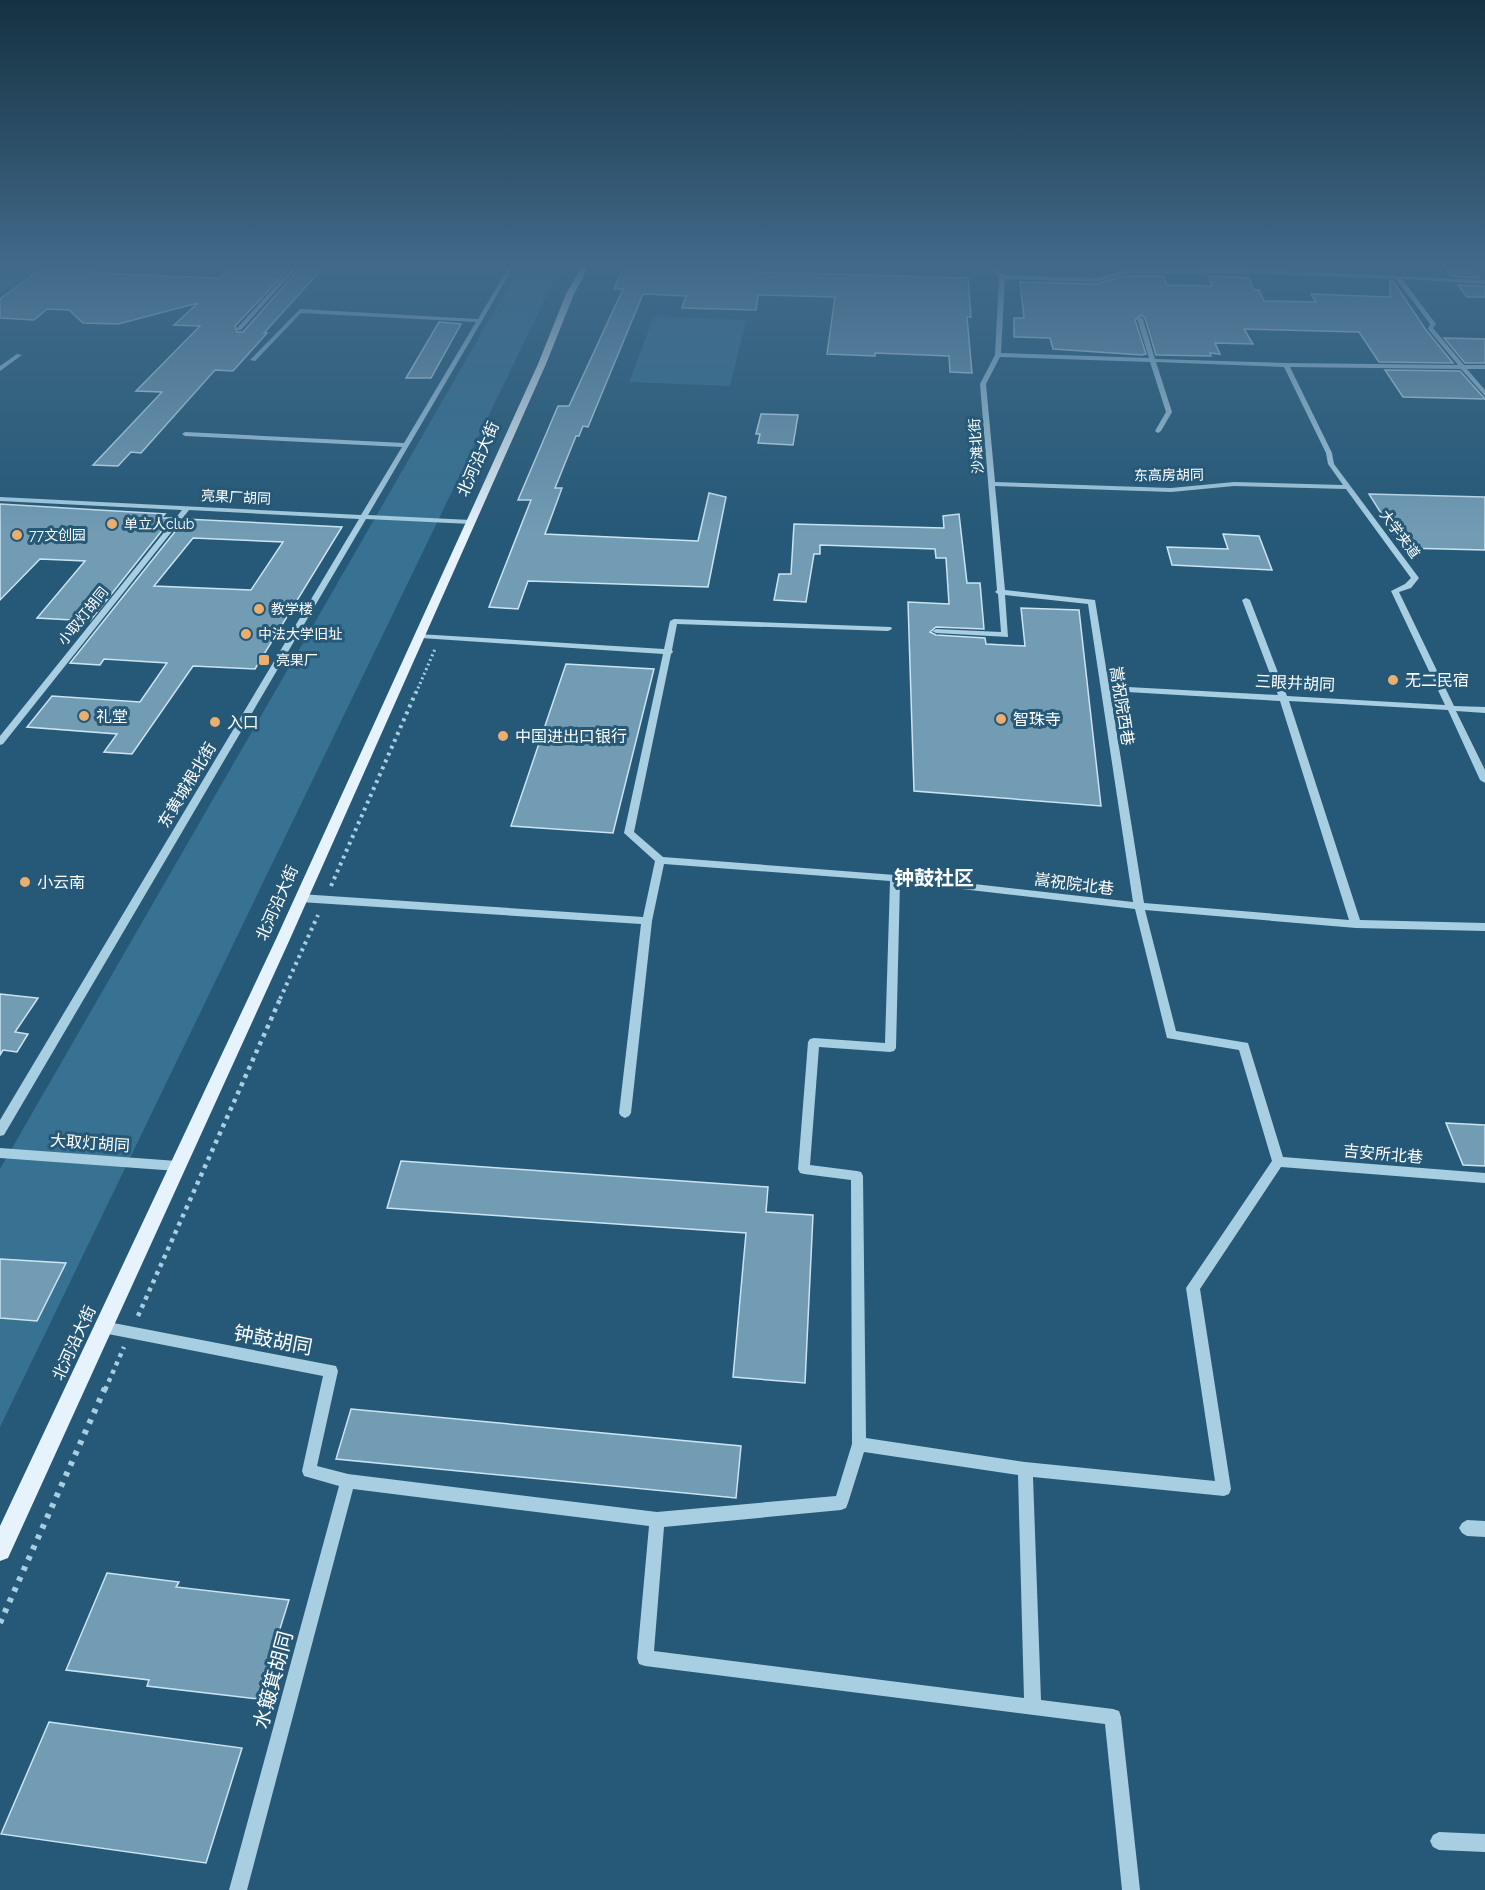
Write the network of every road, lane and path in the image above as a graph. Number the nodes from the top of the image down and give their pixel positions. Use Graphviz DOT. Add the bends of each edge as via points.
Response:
graph roads {
  1 [pos="16,356"];
  2 [pos="257,356"];
  3 [pos="459,356"];
  4 [pos="545,356"];
  5 [pos="997,356"];
  6 [pos="1034,356"];
  7 [pos="1149,356"];
  8 [pos="1452,356"];
  9 [pos="253,360"];
  10 [pos="1150,360"];
  11 [pos="1286,365"];
  12 [pos="1460,366"];
  13 [pos="1485,367"];
  14 [pos="0,369"];
  15 [pos="1485,394"];
  16 [pos="1158,432"];
  17 [pos="185,434"];
  18 [pos="405,445"];
  19 [pos="991,483"];
  20 [pos="1348,487"];
  21 [pos="0,499"];
  22 [pos="188,507"];
  23 [pos="364,515"];
  24 [pos="471,522"];
  25 [pos="999,592"];
  26 [pos="1246,600"];
  27 [pos="888,629"];
  28 [pos="936,631"];
  29 [pos="421,636"];
  30 [pos="669,652"];
  31 [pos="1104,688"];
  32 [pos="1283,697"];
  33 [pos="1452,708"];
  34 [pos="1485,710"];
  35 [pos="0,742"];
  36 [pos="1485,780"];
  37 [pos="660,860"];
  38 [pos="895,878"];
  39 [pos="300,898"];
  40 [pos="1139,906"];
  41 [pos="647,921"];
  42 [pos="1356,924"];
  43 [pos="1485,927"];
  44 [pos="625,1113"];
  45 [pos="0,1131"];
  46 [pos="0,1153"];
  47 [pos="1278,1162"];
  48 [pos="177,1166"];
  49 [pos="1485,1178"];
  50 [pos="103,1327"];
  51 [pos="859,1444"];
  52 [pos="1025,1469"];
  53 [pos="348,1481"];
  54 [pos="657,1520"];
  55 [pos="1467,1528"];
  56 [pos="1485,1529"];
  57 [pos="0,1550"];
  58 [pos="1033,1707"];
  59 [pos="1439,1841"];
  60 [pos="1485,1843"];
  61 [pos="238,1890"];
  62 [pos="1131,1890"];
  1 -- 14 [label="street"];
  2 -- 9 [label="street"];
  3 -- 18 [label="street, 东黄城根北街"];
  4 -- 24 [label="main road, 北河沿大街"];
  5 -- 19 [label="street, 沙滩北街" via="983,384"];
  6 -- 10 [label="street"];
  7 -- 10 [label="street"];
  8 -- 12 [label="street"];
  10 -- 11 [label="street"];
  10 -- 16 [label="street" via="1169,412"];
  11 -- 12 [label="street"];
  11 -- 20 [label="street, 大学夹道" via="1331,464"];
  12 -- 13 [label="street"];
  12 -- 15 [label="street"];
  17 -- 18 [label="street"];
  18 -- 23 [label="street, 东黄城根北街"];
  19 -- 20 [label="street, 东高房胡同" via="1171,490 1233,484"];
  19 -- 25 [label="street, 沙滩北街"];
  20 -- 33 [label="street, 大学夹道" via="1415,578 1395,591"];
  21 -- 22 [label="street, 亮果厂胡同"];
  22 -- 23 [label="street, 亮果厂胡同"];
  22 -- 35 [label="street, 小取灯胡同"];
  23 -- 24 [label="street, 亮果厂胡同"];
  23 -- 45 [label="street, 东黄城根北街"];
  24 -- 29 [label="main road, 北河沿大街"];
  25 -- 28 [label="street, 沙滩北街" via="1005,635"];
  25 -- 31 [label="street, 嵩祝院西巷" via="1092,602"];
  26 -- 32 [label="street"];
  27 -- 30 [label="street" via="674,621"];
  29 -- 30 [label="street"];
  29 -- 39 [label="main road, 北河沿大街"];
  30 -- 37 [label="street" via="629,833"];
  31 -- 32 [label="street, 三眼井胡同"];
  31 -- 40 [label="street, 嵩祝院西巷"];
  32 -- 33 [label="street, 三眼井胡同"];
  32 -- 42 [label="street"];
  33 -- 34 [label="street, 三眼井胡同"];
  33 -- 36 [label="street, 大学夹道"];
  37 -- 38 [label="street, 嵩祝院北巷"];
  37 -- 41 [label="street"];
  38 -- 40 [label="street, 嵩祝院北巷"];
  38 -- 51 [label="street" via="890,1048 814,1042 804,1169 857,1176"];
  39 -- 41 [label="street"];
  39 -- 48 [label="main road, 北河沿大街"];
  40 -- 42 [label="street, 嵩祝院北巷"];
  40 -- 47 [label="street, 嵩祝院西巷" via="1171,1035 1244,1046"];
  41 -- 44 [label="street"];
  42 -- 43 [label="street, 嵩祝院北巷"];
  46 -- 48 [label="street, 大取灯胡同"];
  47 -- 49 [label="street, 吉安所北巷"];
  47 -- 52 [label="street" via="1193,1288 1224,1489"];
  48 -- 50 [label="main road, 北河沿大街"];
  50 -- 53 [label="street, 钟鼓胡同" via="331,1371 309,1471"];
  50 -- 57 [label="main road, 北河沿大街"];
  51 -- 52 [label="street"];
  51 -- 54 [label="street" via="841,1503"];
  52 -- 58 [label="street"];
  53 -- 54 [label="street"];
  53 -- 61 [label="street, 水簸箕胡同"];
  54 -- 58 [label="street" via="645,1658"];
  55 -- 56 [label="street"];
  58 -- 62 [label="street" via="1113,1717"];
  59 -- 60 [label="street"];
}
